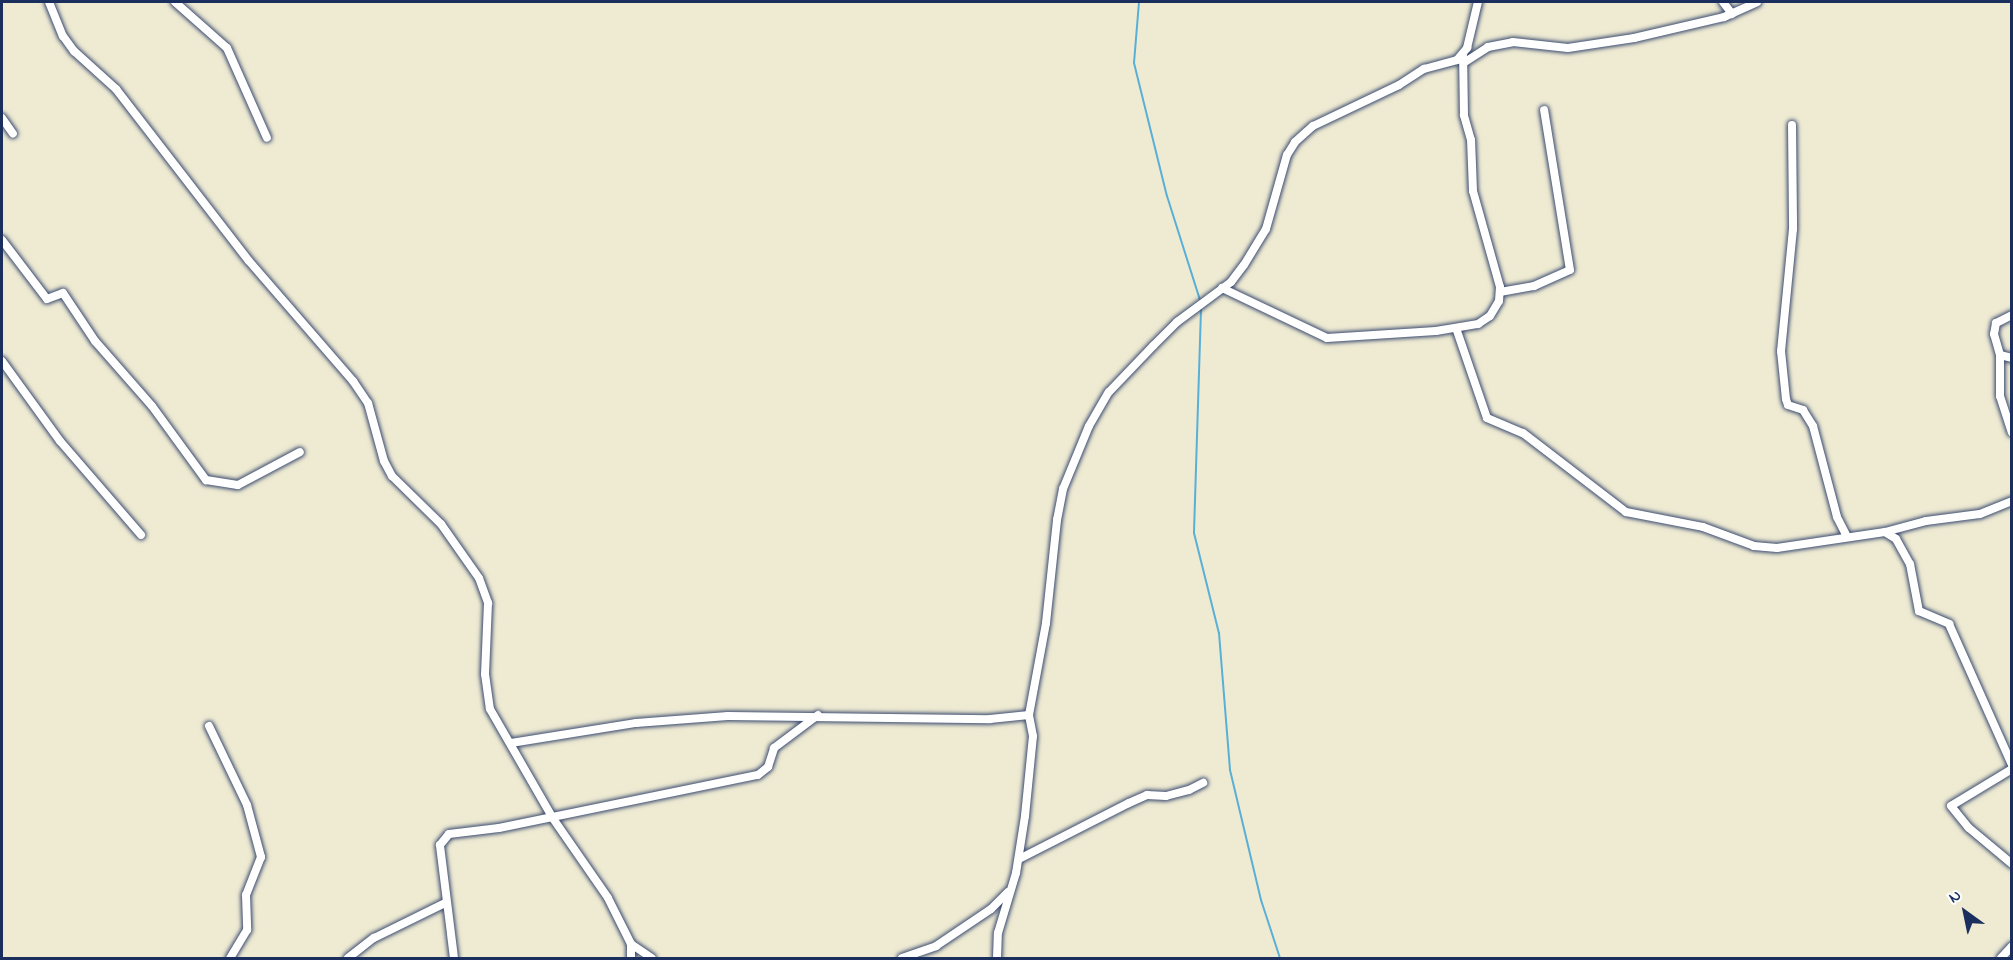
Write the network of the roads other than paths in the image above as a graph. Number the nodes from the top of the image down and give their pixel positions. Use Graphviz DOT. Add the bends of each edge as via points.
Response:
graph roads {
  1 [pos="49,2"];
  2 [pos="175,2"];
  3 [pos="1478,2"];
  4 [pos="1723,2"];
  5 [pos="1757,2"];
  6 [pos="1732,14"];
  7 [pos="1464,58"];
  8 [pos="1544,110"];
  9 [pos="2,118"];
  10 [pos="1792,125"];
  11 [pos="13,134"];
  12 [pos="267,138"];
  13 [pos="2,240"];
  14 [pos="1222,288"];
  15 [pos="1500,292"];
  16 [pos="2012,315"];
  17 [pos="1456,328"];
  18 [pos="2000,355"];
  19 [pos="2012,358"];
  20 [pos="2,361"];
  21 [pos="2010,421"];
  22 [pos="2012,432"];
  23 [pos="300,452"];
  24 [pos="2012,501"];
  25 [pos="1886,532"];
  26 [pos="141,535"];
  27 [pos="1846,537"];
  28 [pos="818,715"];
  29 [pos="1029,715"];
  30 [pos="209,726"];
  31 [pos="511,743"];
  32 [pos="2012,767"];
  33 [pos="1203,783"];
  34 [pos="552,818"];
  35 [pos="1019,859"];
  36 [pos="2012,864"];
  37 [pos="1008,892"];
  38 [pos="445,903"];
  39 [pos="631,944"];
  40 [pos="2012,946"];
  41 [pos="2004,957"];
  42 [pos="230,958"];
  43 [pos="348,958"];
  44 [pos="454,958"];
  45 [pos="631,958"];
  46 [pos="652,958"];
  47 [pos="903,958"];
  48 [pos="997,958"];
  1 -- 31 [label="street" via="74,51 116,89 249,261 352,381 368,403 384,462 392,476 441,524 466,556 488,603 487,699"];
  2 -- 12 [label="street" via="228,48"];
  3 -- 7 [label="street"];
  4 -- 6 [label="street"];
  5 -- 6 [label="street"];
  6 -- 7 [label="street" via="1600,44 1554,48 1513,42 1488,47"];
  7 -- 14 [label="street" via="1424,69 1303,133 1287,155 1266,229 1244,265"];
  7 -- 15 [label="street" via="1463,103 1471,140 1472,183"];
  8 -- 15 [label="street" via="1570,270 1534,286"];
  9 -- 11 [label="street"];
  10 -- 27 [label="street" via="1793,229 1781,351 1786,399 1788,405 1803,410 1813,426"];
  13 -- 23 [label="street" via="47,298 63,293 95,341 152,406 206,480 237,485"];
  14 -- 17 [label="street" via="1327,338"];
  14 -- 29 [label="street" via="1177,321 1109,392 1074,457 1057,520 1046,623"];
  15 -- 17 [label="street" via="1491,316 1478,324"];
  16 -- 18 [label="street" via="1996,323"];
  17 -- 27 [label="street" via="1487,418 1523,433 1612,505 1626,512 1703,527 1754,546 1803,547"];
  18 -- 19 [label="street"];
  18 -- 21 [label="street" via="2000,396"];
  20 -- 26 [label="street" via="60,441"];
  21 -- 22 [label="street"];
  24 -- 25 [label="street" via="1980,514 1926,521"];
  25 -- 27 [label="street"];
  25 -- 32 [label="street" via="1907,557 1921,615 1948,624"];
  28 -- 29 [label="street" via="990,719"];
  28 -- 31 [label="street" via="636,723"];
  28 -- 34 [label="street" via="774,748 768,767 758,775"];
  29 -- 35 [label="street" via="1033,736"];
  30 -- 42 [label="street" via="247,805 261,857 247,887 247,930"];
  31 -- 34 [label="street"];
  32 -- 36 [label="street" via="1951,806 1968,828"];
  33 -- 35 [label="street" via="1166,796 1147,795 1129,802"];
  34 -- 38 [label="street" via="460,832 443,839"];
  34 -- 39 [label="street" via="608,898"];
  35 -- 37 [label="street"];
  37 -- 47 [label="street" via="991,909 936,946"];
  37 -- 48 [label="street"];
  38 -- 43 [label="street" via="374,938"];
  38 -- 44 [label="street"];
  39 -- 45 [label="street"];
  39 -- 46 [label="street"];
  40 -- 41 [label="street"];
}
